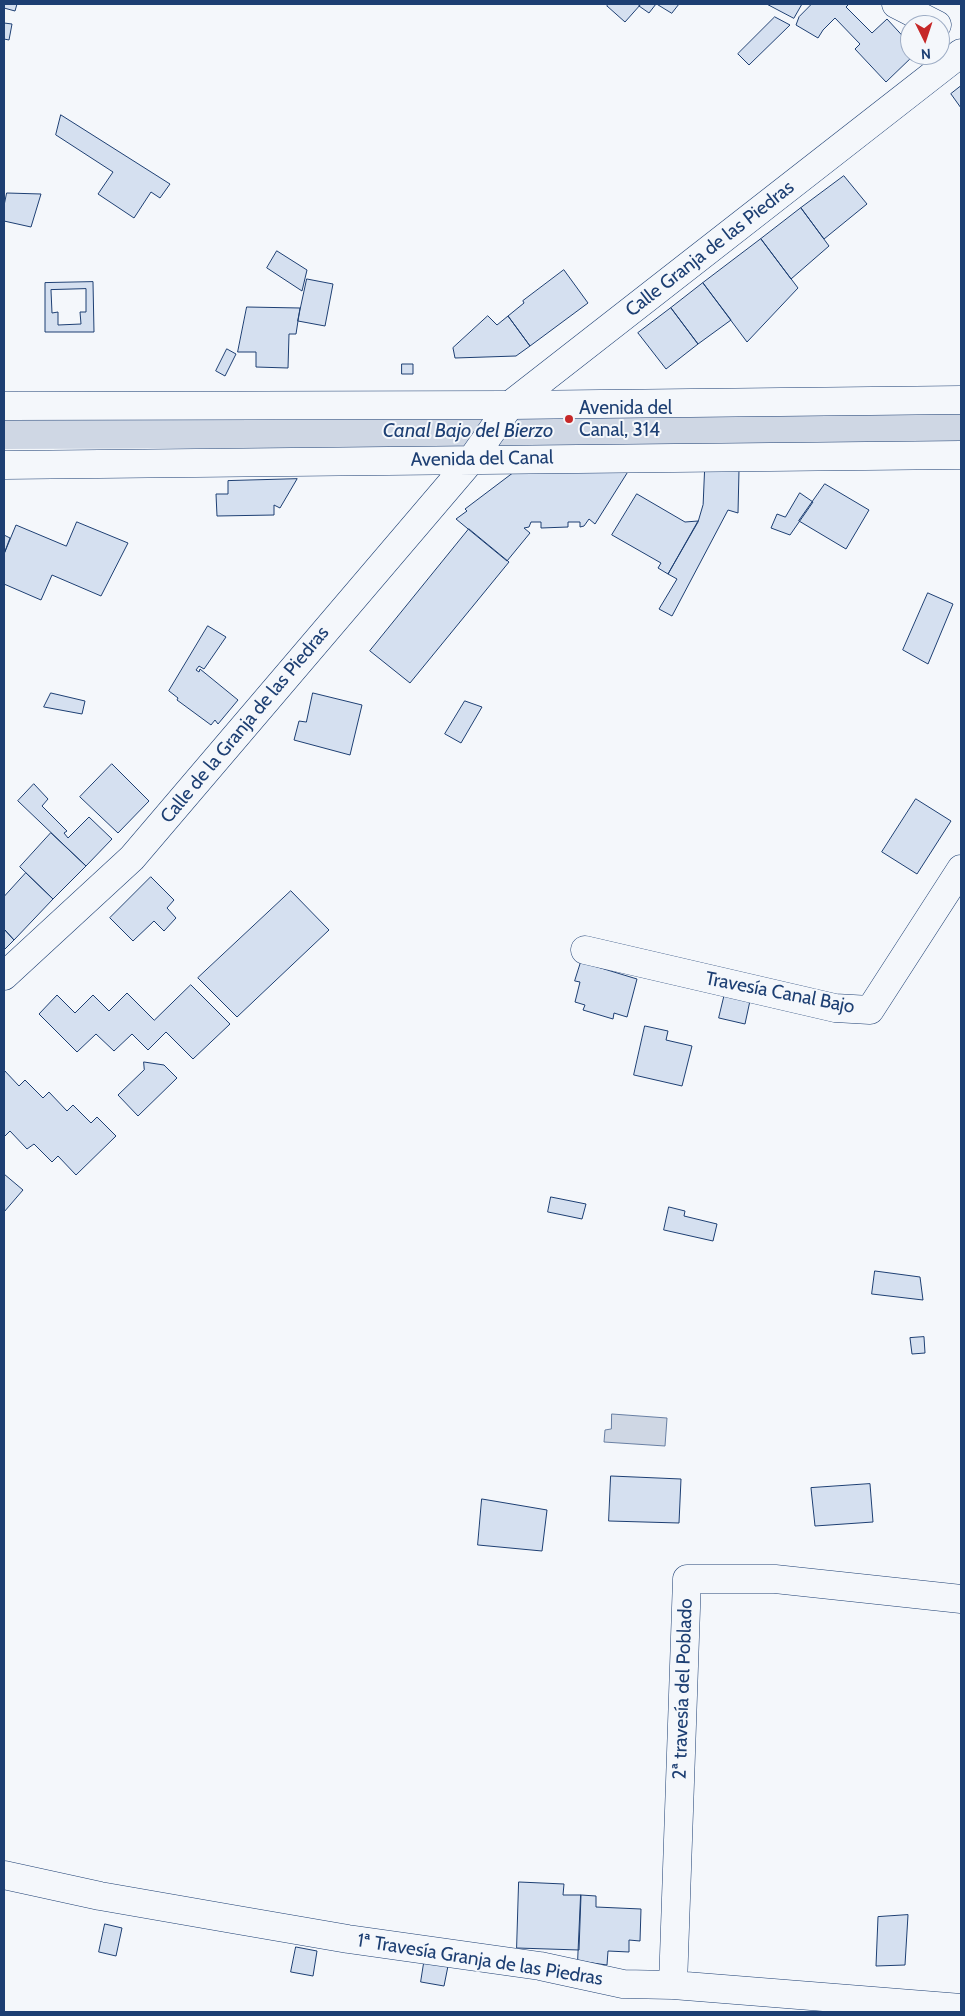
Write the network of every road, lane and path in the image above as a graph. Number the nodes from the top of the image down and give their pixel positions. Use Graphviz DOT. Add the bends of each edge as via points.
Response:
graph roads {
  1 [pos="896,4"];
  2 [pos="917,15"];
  3 [pos="961,53"];
  4 [pos="961,400"];
  5 [pos="510,405"];
  6 [pos="4,406"];
  7 [pos="961,455"];
  8 [pos="472,459"];
  9 [pos="4,465"];
  10 [pos="961,869"];
  11 [pos="585,950"];
  12 [pos="4,976"];
  13 [pos="961,1599"];
  14 [pos="4,1875"];
  15 [pos="673,1984"];
  16 [pos="961,2008"];
  1 -- 2 [label="street"];
  3 -- 5 [label="street, Calle Granja de las Piedras"];
  4 -- 5 [label="street"];
  5 -- 6 [label="street"];
  5 -- 8 [label="street, Calle Granja de las Piedras"];
  7 -- 8 [label="street, Avenida del Canal"];
  8 -- 9 [label="street, Avenida del Canal"];
  8 -- 12 [label="street, Calle de la Granja de las Piedras" via="132,858"];
  10 -- 11 [label="street, Travesía Canal Bajo" via="870,1010 835,1008"];
  13 -- 15 [label="street, 2ª travesía del Poblado" via="775,1579 687,1579"];
  14 -- 15 [label="street, 1ª Travesía Granja de las Piedras" via="110,1898 348,1939 540,1966 623,1984"];
  15 -- 16 [label="street, 1ª Travesía Granja de las Piedras"];
}
